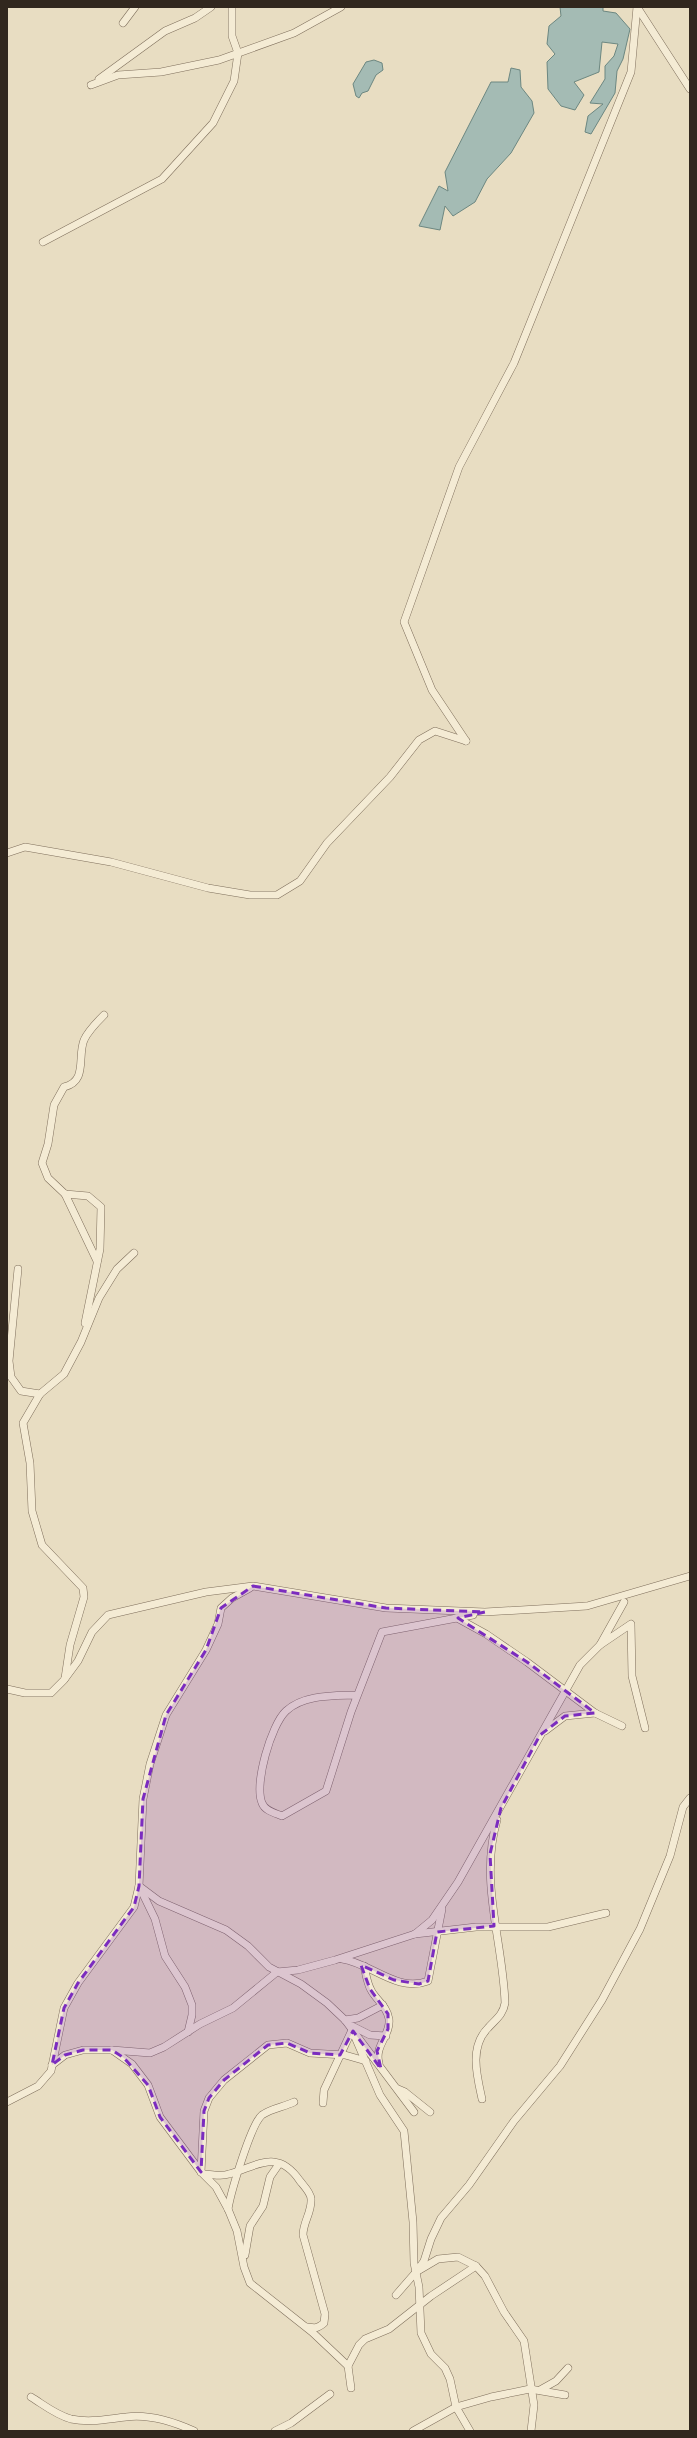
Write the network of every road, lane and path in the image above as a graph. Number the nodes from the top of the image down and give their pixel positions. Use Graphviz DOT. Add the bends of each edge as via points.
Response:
graph roads {
  1 [pos="135,7"];
  2 [pos="211,7"];
  3 [pos="232,7"];
  4 [pos="341,7"];
  5 [pos="637,7"];
  6 [pos="123,23"];
  7 [pos="238,53"];
  8 [pos="690,88"];
  9 [pos="43,242"];
  10 [pos="7,853"];
  11 [pos="104,1015"];
  12 [pos="65,1194"];
  13 [pos="134,1253"];
  14 [pos="98,1261"];
  15 [pos="18,1269"];
  16 [pos="80,1345"];
  17 [pos="40,1394"];
  18 [pos="690,1576"];
  19 [pos="253,1586"];
  20 [pos="624,1602"];
  21 [pos="486,1612"];
  22 [pos="457,1618"];
  23 [pos="600,1645"];
  24 [pos="64,1680"];
  25 [pos="7,1689"];
  26 [pos="566,1690"];
  27 [pos="357,1695"];
  28 [pos="595,1713"];
  29 [pos="622,1726"];
  30 [pos="645,1728"];
  31 [pos="540,1735"];
  32 [pos="690,1798"];
  33 [pos="501,1808"];
  34 [pos="139,1886"];
  35 [pos="442,1908"];
  36 [pos="606,1913"];
  37 [pos="494,1926"];
  38 [pos="437,1932"];
  39 [pos="415,1934"];
  40 [pos="339,1958"];
  41 [pos="364,1966"];
  42 [pos="277,1972"];
  43 [pos="383,2005"];
  44 [pos="346,2022"];
  45 [pos="352,2030"];
  46 [pos="188,2033"];
  47 [pos="386,2036"];
  48 [pos="112,2050"];
  49 [pos="340,2055"];
  50 [pos="365,2060"];
  51 [pos="52,2065"];
  52 [pos="381,2069"];
  53 [pos="396,2088"];
  54 [pos="482,2099"];
  55 [pos="10,2100"];
  56 [pos="294,2102"];
  57 [pos="323,2103"];
  58 [pos="414,2112"];
  59 [pos="430,2112"];
  60 [pos="279,2164"];
  61 [pos="241,2168"];
  62 [pos="203,2173"];
  63 [pos="228,2209"];
  64 [pos="476,2266"];
  65 [pos="244,2267"];
  66 [pos="416,2272"];
  67 [pos="396,2295"];
  68 [pos="420,2306"];
  69 [pos="306,2327"];
  70 [pos="348,2366"];
  71 [pos="568,2368"];
  72 [pos="351,2388"];
  73 [pos="530,2389"];
  74 [pos="540,2390"];
  75 [pos="330,2394"];
  76 [pos="566,2395"];
  77 [pos="31,2397"];
  78 [pos="456,2407"];
  79 [pos="194,2431"];
  80 [pos="275,2431"];
  81 [pos="413,2431"];
  82 [pos="470,2431"];
  83 [pos="531,2431"];
  1 -- 6 [label="street"];
  2 -- 7 [label="street" via="195,18 165,31 91,85 118,75 161,72 219,60"];
  3 -- 7 [label="street" via="232,36"];
  4 -- 7 [label="street" via="294,33"];
  5 -- 8 [label="street"];
  5 -- 10 [label="street" via="631,72 514,363 459,467 404,622 432,690 466,740 435,731 419,740 390,778 326,843 300,881 277,895 250,896 208,888 112,862 25,847"];
  7 -- 9 [label="street" via="234,81 212,123 162,179"];
  11 -- 12 [label="street" via="84,1038 80,1054 81,1074 72,1085 64,1087 54,1105 48,1144 42,1163 48,1178"];
  12 -- 14 [label="street"];
  12 -- 14 [label="street" via="88,1196 102,1207"];
  13 -- 16 [label="street" via="117,1269 99,1298"];
  14 -- 16 [label="street"];
  15 -- 17 [label="street" via="9,1361 11,1377 21,1391"];
  16 -- 17 [label="street" via="64,1374"];
  17 -- 24 [label="street" via="23,1423 30,1463 32,1511 42,1545 82,1588 84,1597 70,1645"];
  18 -- 21 [label="street" via="587,1606"];
  19 -- 21 [label="street" via="386,1608"];
  19 -- 24 [label="street" via="206,1592 108,1615 92,1632 78,1661"];
  19 -- 34 [label="street" via="232,1598 222,1608 206,1650 166,1715 150,1764 143,1799"];
  20 -- 23 [label="street"];
  21 -- 22 [label="street"];
  22 -- 26 [label="street" via="486,1634"];
  22 -- 27 [label="street" via="382,1632"];
  23 -- 26 [label="street" via="580,1665"];
  23 -- 30 [label="street" via="631,1624 632,1676"];
  24 -- 25 [label="street" via="51,1693 25,1693"];
  26 -- 28 [label="street"];
  26 -- 31 [label="street"];
  27 -- 27 [label="street" via="326,1791 282,1816 269,1812 262,1805 260,1794 264,1762 275,1725 287,1710 306,1700"];
  28 -- 29 [label="street"];
  28 -- 31 [label="street" via="565,1716"];
  31 -- 33 [label="street"];
  32 -- 66 [label="street" via="683,1807 670,1856 640,1929 602,2000 560,2066 514,2121 469,2185 441,2218 424,2260"];
  33 -- 35 [label="street"];
  33 -- 37 [label="street" via="490,1854"];
  34 -- 42 [label="street" via="159,1901 226,1930"];
  34 -- 46 [label="street" via="155,1919 165,1956 185,1987 192,2005"];
  34 -- 51 [label="street" via="134,1907 78,1983 64,2008"];
  35 -- 38 [label="street"];
  35 -- 39 [label="street"];
  36 -- 37 [label="street" via="548,1927"];
  37 -- 38 [label="street"];
  37 -- 54 [label="street" via="505,2003 501,2015 485,2032 477,2051 475,2071"];
  38 -- 39 [label="street"];
  38 -- 41 [label="street" via="428,1981 419,1984 402,1983"];
  39 -- 40 [label="street"];
  40 -- 41 [label="street"];
  40 -- 42 [label="street" via="298,1970"];
  41 -- 43 [label="street" via="370,1989"];
  42 -- 44 [label="street" via="327,2003"];
  42 -- 46 [label="street" via="233,2008 200,2024"];
  43 -- 44 [label="street"];
  43 -- 47 [label="street" via="389,2021"];
  44 -- 45 [label="street"];
  44 -- 47 [label="street" via="364,2033"];
  45 -- 49 [label="street"];
  45 -- 50 [label="street"];
  45 -- 52 [label="street"];
  46 -- 48 [label="street" via="150,2053"];
  47 -- 52 [label="street" via="377,2051"];
  48 -- 51 [label="street" via="83,2050 64,2055"];
  48 -- 62 [label="street" via="132,2064 148,2085 160,2117"];
  49 -- 50 [label="street"];
  49 -- 57 [label="street" via="324,2090"];
  49 -- 62 [label="street" via="321,2055 287,2043 278,2043 268,2045 247,2060 224,2080 209,2098 204,2111"];
  50 -- 52 [label="street"];
  50 -- 66 [label="street" via="380,2095 404,2131"];
  51 -- 55 [label="street" via="38,2086"];
  52 -- 53 [label="street"];
  53 -- 58 [label="street"];
  53 -- 59 [label="street"];
  56 -- 61 [label="street" via="261,2116 249,2139"];
  60 -- 61 [label="street" via="263,2162"];
  60 -- 65 [label="street" via="270,2178 263,2206 250,2226"];
  60 -- 69 [label="street" via="292,2171 311,2197 303,2235 325,2314 324,2324 320,2327"];
  61 -- 62 [label="street" via="227,2175"];
  61 -- 63 [label="street"];
  62 -- 63 [label="street" via="216,2187"];
  63 -- 65 [label="street" via="237,2231"];
  64 -- 66 [label="street" via="458,2257 448,2257 438,2259"];
  64 -- 68 [label="street"];
  64 -- 73 [label="street" via="485,2276 504,2312 524,2341"];
  65 -- 69 [label="street" via="253,2286"];
  66 -- 67 [label="street"];
  66 -- 68 [label="street"];
  68 -- 70 [label="street" via="389,2329 365,2339 358,2345"];
  68 -- 78 [label="street" via="423,2341 447,2374"];
  69 -- 70 [label="street"];
  70 -- 72 [label="street"];
  71 -- 74 [label="street" via="556,2381"];
  73 -- 74 [label="street"];
  73 -- 78 [label="street"];
  73 -- 83 [label="street" via="534,2405"];
  74 -- 76 [label="street"];
  75 -- 80 [label="street" via="292,2424"];
  77 -- 79 [label="street" via="71,2419 88,2421 127,2416 153,2418"];
  78 -- 81 [label="street"];
  78 -- 82 [label="street"];
}
